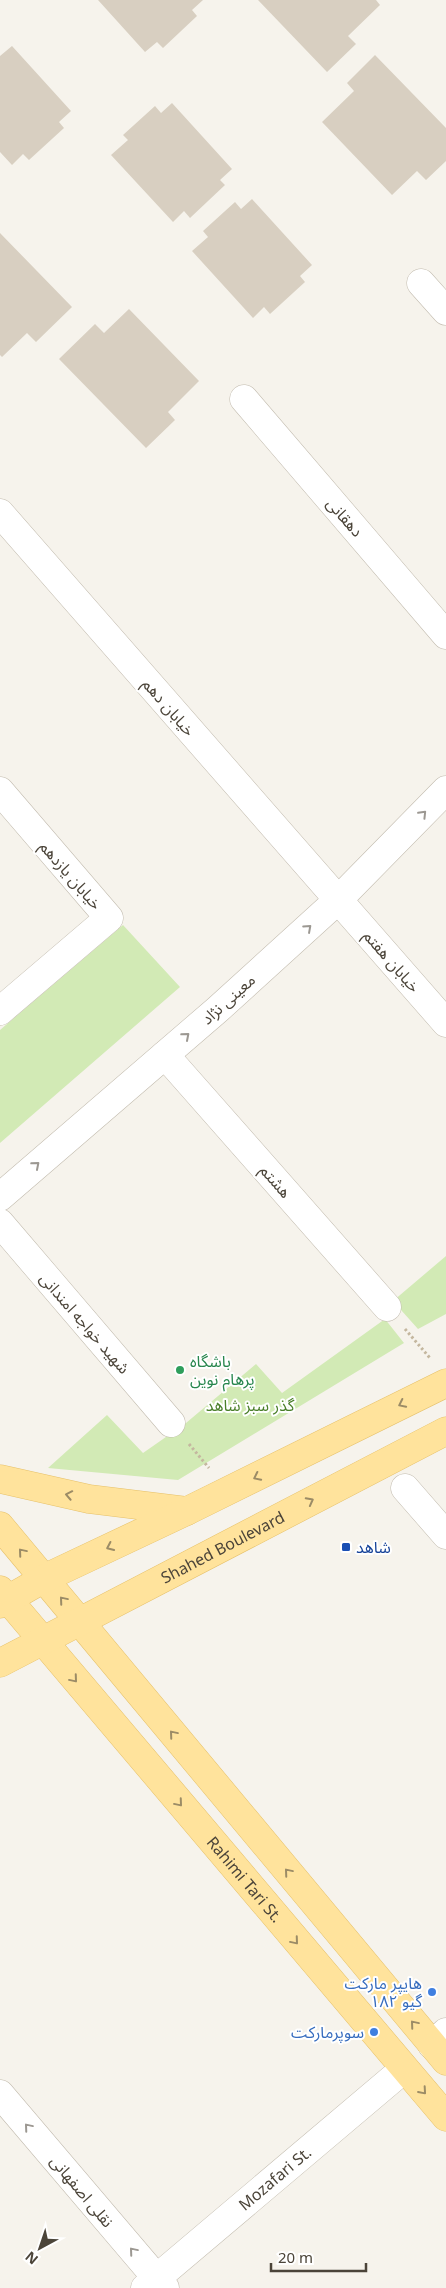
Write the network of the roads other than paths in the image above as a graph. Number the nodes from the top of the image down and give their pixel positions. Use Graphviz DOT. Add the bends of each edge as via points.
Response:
graph roads {
  1 [pos="420,283"];
  2 [pos="446,312"];
  3 [pos="244,399"];
  4 [pos="0,513"];
  5 [pos="446,635"];
  6 [pos="446,790"];
  7 [pos="0,791"];
  8 [pos="338,900"];
  9 [pos="0,1011"];
  10 [pos="446,1023"];
  11 [pos="165,1055"];
  12 [pos="0,1197"];
  13 [pos="0,1223"];
  14 [pos="387,1307"];
  15 [pos="440,1372"];
  16 [pos="171,1423"];
  17 [pos="446,1432"];
  18 [pos="0,1479"];
  19 [pos="404,1488"];
  20 [pos="187,1511"];
  21 [pos="0,1526"];
  22 [pos="446,1535"];
  23 [pos="45,1578"];
  24 [pos="3,1598"];
  25 [pos="80,1622"];
  26 [pos="42,1642"];
  27 [pos="0,1663"];
  28 [pos="441,2046"];
  29 [pos="404,2069"];
  30 [pos="0,2094"];
  31 [pos="446,2117"];
  32 [pos="155,2285"];
  1 -- 2 [label="street"];
  3 -- 5 [label="street, دهقانی"];
  4 -- 8 [label="street, خیابان دهم"];
  8 -- 6 [label="street, معینی نژاد, one-way"];
  7 -- 9 [label="street, خیابان یازدهم" via="109,918"];
  8 -- 10 [label="street, خیابان هفتم"];
  11 -- 8 [label="street, معینی نژاد, one-way"];
  12 -- 11 [label="street, معینی نژاد, one-way"];
  11 -- 14 [label="street, هشتم"];
  13 -- 16 [label="street, شهید خواجه امندانی"];
  15 -- 20 [label="main road, one-way"];
  25 -- 17 [label="main road, Shahed Boulevard, one-way"];
  20 -- 18 [label="main road, one-way" via="90,1499"];
  19 -- 22 [label="street"];
  20 -- 23 [label="main road, one-way"];
  23 -- 21 [label="main road, one-way"];
  23 -- 24 [label="main road"];
  25 -- 23 [label="main road, one-way"];
  24 -- 26 [label="main road, Rahimi Tari St."];
  25 -- 26 [label="main road, Shahed Boulevard"];
  28 -- 25 [label="main road, one-way"];
  26 -- 27 [label="main road, Shahed Boulevard"];
  26 -- 29 [label="main road, Rahimi Tari St., one-way"];
  28 -- 29 [label="main road"];
  29 -- 31 [label="main road, Rahimi Tari St., one-way"];
  29 -- 32 [label="street, Mozafari St."];
  32 -- 30 [label="street, نقلی اصفهانی, one-way"];
}
